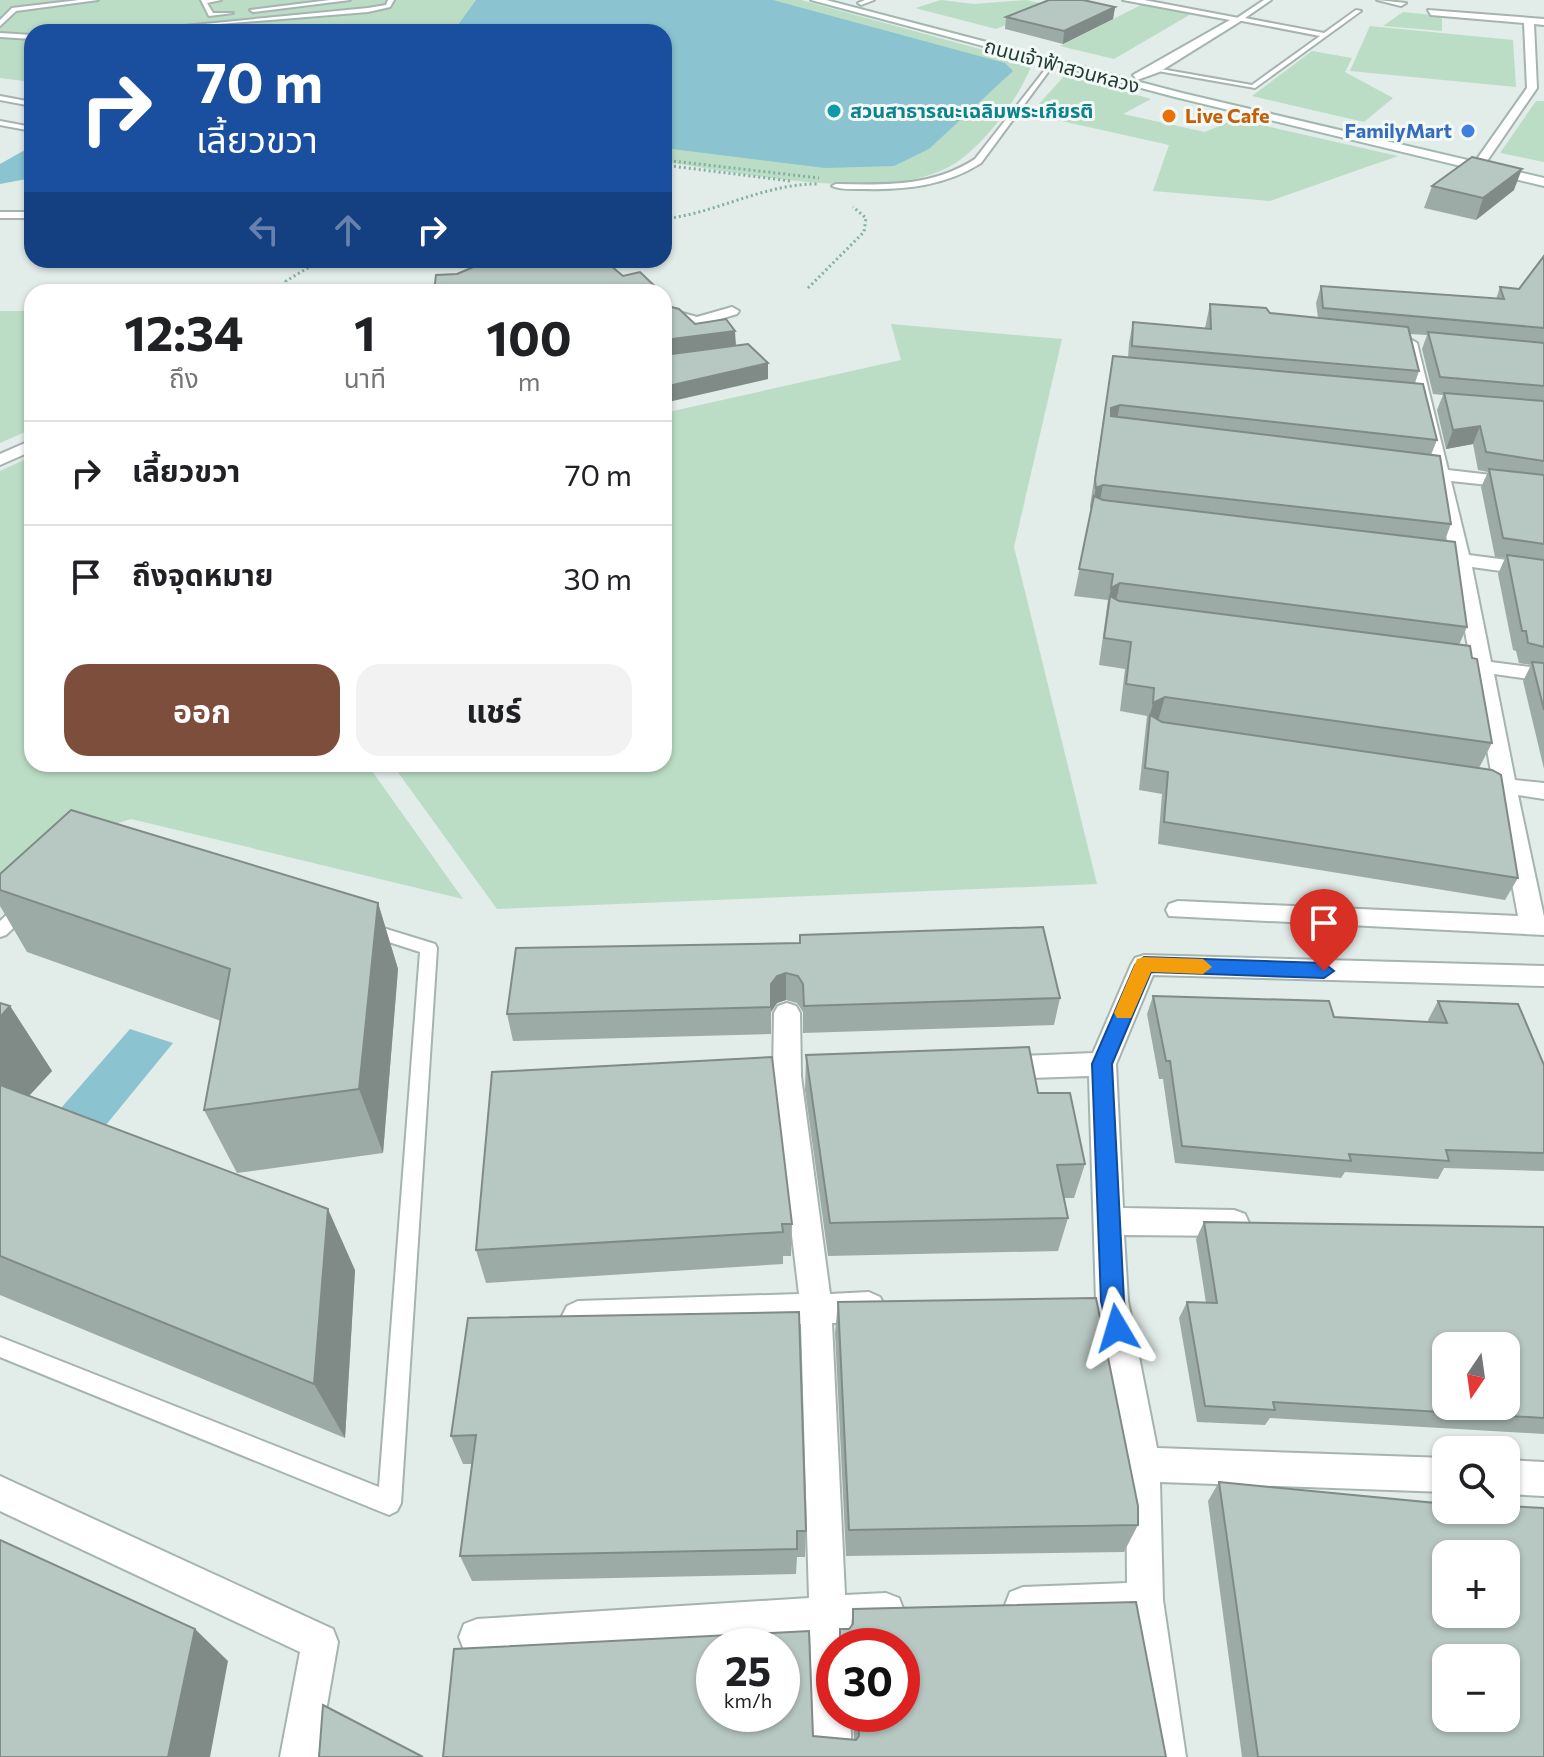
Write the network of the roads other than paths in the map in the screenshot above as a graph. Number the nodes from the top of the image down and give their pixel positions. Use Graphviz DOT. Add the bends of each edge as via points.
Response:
graph roads {
  1 [pos="95,0"];
  2 [pos="218,0"];
  3 [pos="347,0"];
  4 [pos="391,0"];
  5 [pos="816,0"];
  6 [pos="1128,0"];
  7 [pos="1268,0"];
  8 [pos="1382,0"];
  9 [pos="861,1"];
  10 [pos="1161,2"];
  11 [pos="1401,3"];
  12 [pos="1358,11"];
  13 [pos="1431,12"];
  14 [pos="1239,19"];
  15 [pos="1529,21"];
  16 [pos="1544,22"];
  17 [pos="0,24"];
  18 [pos="213,24"];
  19 [pos="0,35"];
  20 [pos="1325,35"];
  21 [pos="24,36"];
  22 [pos="1530,59"];
  23 [pos="1544,61"];
  24 [pos="1051,64"];
  25 [pos="1155,70"];
  26 [pos="1137,77"];
  27 [pos="1,99"];
  28 [pos="24,103"];
  29 [pos="0,123"];
  30 [pos="24,128"];
  31 [pos="1483,159"];
  32 [pos="1544,172"];
  33 [pos="1544,182"];
  34 [pos="836,186"];
  35 [pos="0,215"];
  36 [pos="24,215"];
  37 [pos="732,311"];
  38 [pos="672,314"];
  39 [pos="1410,341"];
  40 [pos="24,449"];
  41 [pos="0,460"];
  42 [pos="1409,471"];
  43 [pos="1440,475"];
  44 [pos="1544,486"];
  45 [pos="1429,556"];
  46 [pos="1461,560"];
  47 [pos="1544,571"];
  48 [pos="1452,662"];
  49 [pos="1482,666"];
  50 [pos="1544,675"];
  51 [pos="1475,781"];
  52 [pos="1505,786"];
  53 [pos="1544,791"];
  54 [pos="45,888"];
  55 [pos="1178,910"];
  56 [pos="356,925"];
  57 [pos="1538,927"];
  58 [pos="0,931"];
  59 [pos="1544,976"];
  60 [pos="787,1013"];
  61 [pos="1102,1064"];
  62 [pos="976,1069"];
  63 [pos="1111,1221"];
  64 [pos="1266,1223"];
  65 [pos="894,1307"];
  66 [pos="816,1309"];
  67 [pos="550,1317"];
  68 [pos="0,1347"];
  69 [pos="1143,1464"];
  70 [pos="1432,1474"];
  71 [pos="1520,1478"];
  72 [pos="1544,1479"];
  73 [pos="0,1493"];
  74 [pos="1145,1600"];
  75 [pos="987,1607"];
  76 [pos="924,1610"];
  77 [pos="829,1614"];
  78 [pos="477,1637"];
  79 [pos="299,1757"];
  80 [pos="833,1757"];
  81 [pos="1167,1757"];
  1 -- 17 [label="lane" via="14,9"];
  2 -- 3 [label="lane" via="203,1 211,15"];
  4 -- 18 [label="lane" via="388,6 368,10"];
  5 -- 24 [label="street, ถนนเจ้าฟ้าสวนหลวง"];
  6 -- 10 [label="street"];
  7 -- 14 [label="lane"];
  8 -- 11 [label="street"];
  9 -- 26 [label="street, ถนนเจ้าฟ้าสวนหลวง"];
  10 -- 14 [label="street"];
  12 -- 20 [label="lane"];
  13 -- 15 [label="street"];
  14 -- 20 [label="lane"];
  14 -- 25 [label="street"];
  15 -- 16 [label="street"];
  15 -- 22 [label="street"];
  19 -- 21 [label="lane"];
  20 -- 25 [label="lane" via="1253,87"];
  22 -- 23 [label="street"];
  22 -- 31 [label="street" via="1532,88"];
  24 -- 33 [label="street, ถนนเจ้าฟ้าสวนหลวง"];
  24 -- 34 [label="lane" via="978,161 963,172 888,187"];
  25 -- 26 [label="street"];
  26 -- 31 [label="street, ถนนเจ้าฟ้าสวนหลวง"];
  27 -- 28 [label="lane"];
  29 -- 30 [label="lane"];
  31 -- 32 [label="street, ถนนเจ้าฟ้าสวนหลวง"];
  35 -- 36 [label="lane"];
  37 -- 38 [label="street" via="697,322"];
  39 -- 43 [label="street"];
  40 -- 41 [label="street"];
  42 -- 43 [label="street"];
  43 -- 44 [label="street"];
  43 -- 46 [label="street"];
  45 -- 46 [label="street"];
  46 -- 47 [label="street"];
  46 -- 49 [label="street"];
  48 -- 49 [label="street"];
  49 -- 50 [label="street"];
  49 -- 52 [label="street"];
  51 -- 52 [label="street"];
  52 -- 53 [label="street"];
  52 -- 57 [label="street"];
  54 -- 58 [label="lane"];
  55 -- 57 [label="street"];
  56 -- 68 [label="lane" via="429,948 389,1503"];
  59 -- 61 [label="street" via="1144,965"];
  60 -- 66 [label="street" via="787,1076"];
  61 -- 62 [label="street"];
  61 -- 63 [label="street"];
  63 -- 64 [label="street"];
  63 -- 69 [label="street" via="1097,1301"];
  65 -- 66 [label="street"];
  66 -- 67 [label="street"];
  66 -- 77 [label="street"];
  69 -- 70 [label="street"];
  69 -- 74 [label="street"];
  71 -- 72 [label="street"];
  73 -- 79 [label="street" via="320,1642"];
  74 -- 75 [label="street"];
  74 -- 81 [label="street"];
  76 -- 77 [label="street"];
  77 -- 78 [label="street"];
  77 -- 80 [label="street"];
}
